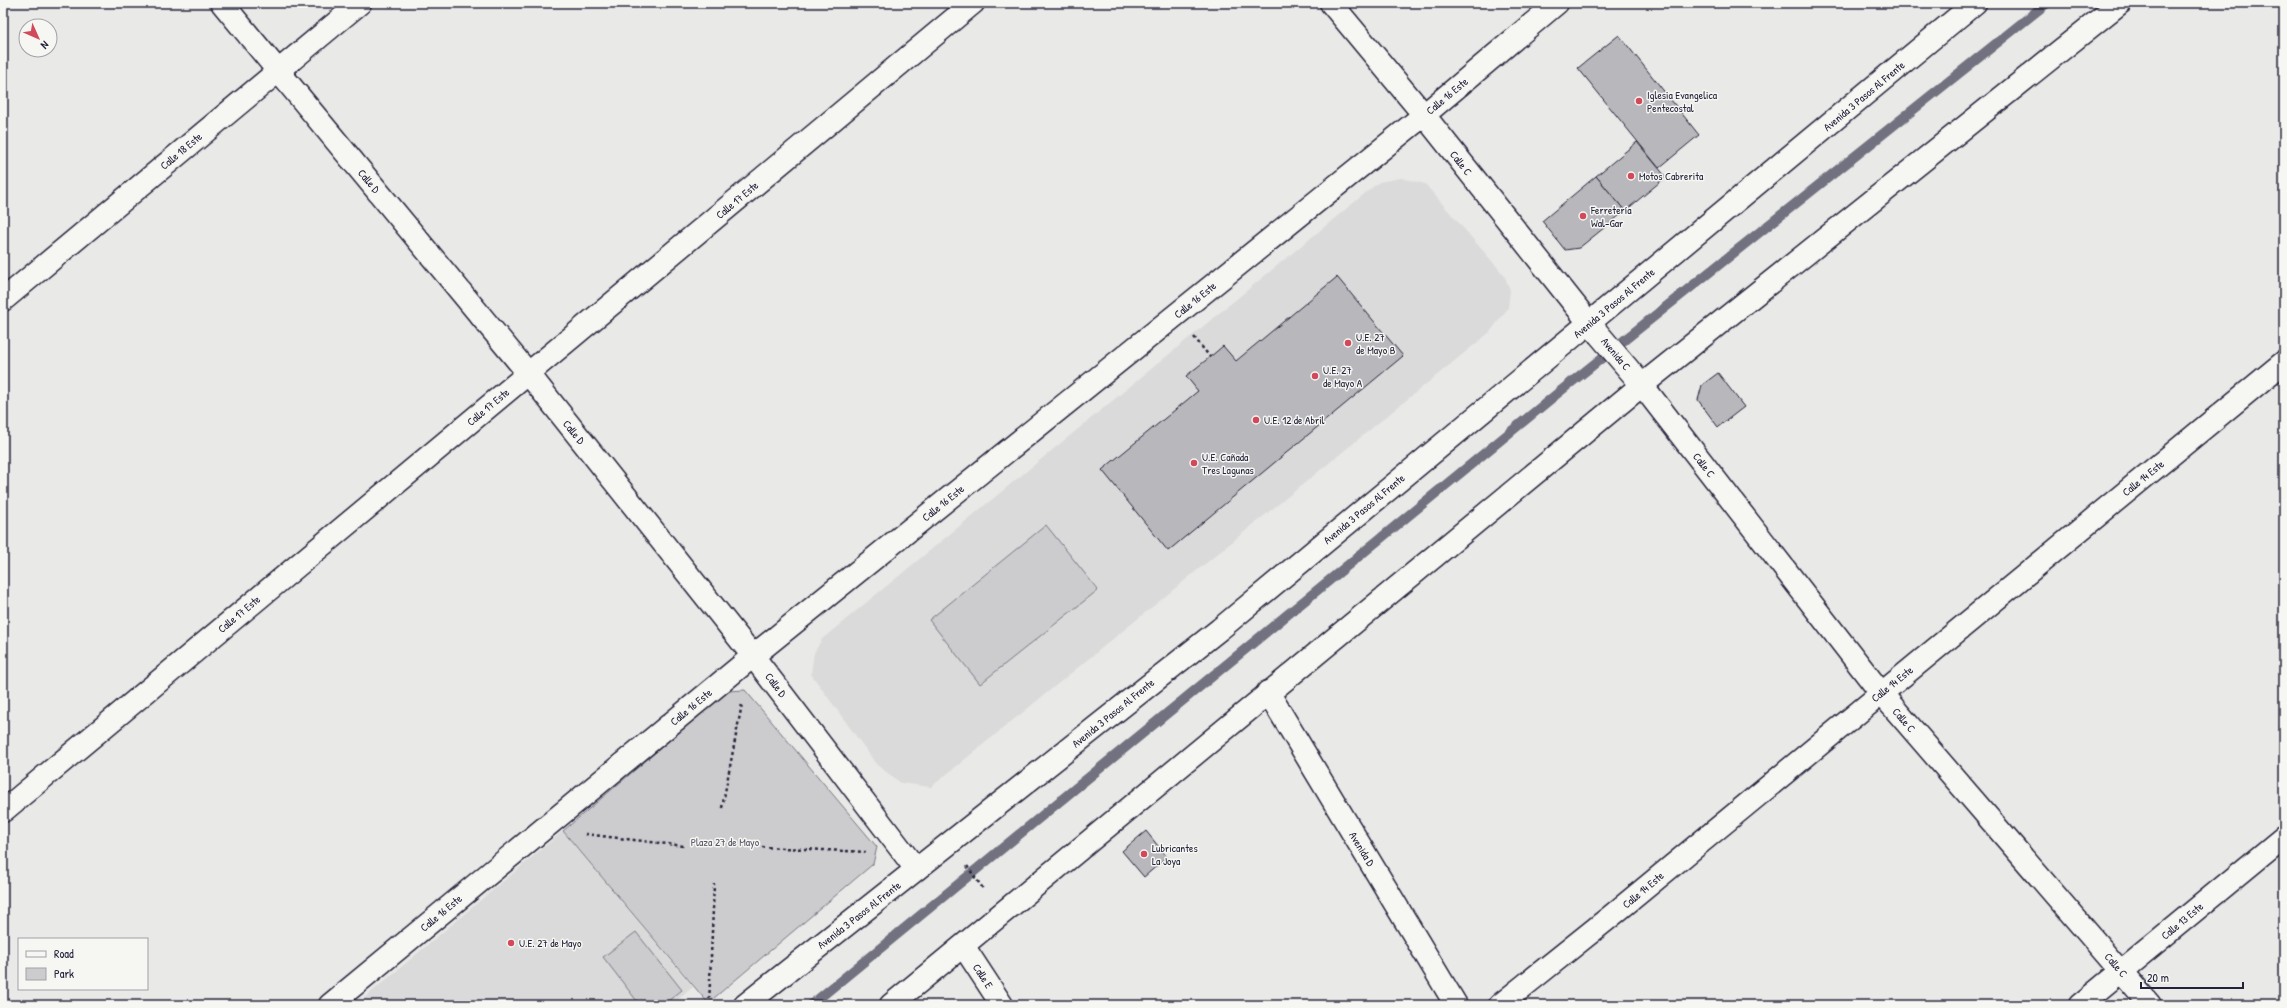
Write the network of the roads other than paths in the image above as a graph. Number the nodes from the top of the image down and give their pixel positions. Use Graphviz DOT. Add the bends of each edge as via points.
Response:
graph roads {
  1 [pos="222,3"];
  2 [pos="360,3"];
  3 [pos="973,3"];
  4 [pos="1331,3"];
  5 [pos="1557,3"];
  6 [pos="1976,3"];
  7 [pos="2120,3"];
  8 [pos="277,71"];
  9 [pos="1424,115"];
  10 [pos="3,300"];
  11 [pos="1594,329"];
  12 [pos="2284,362"];
  13 [pos="528,374"];
  14 [pos="1642,385"];
  15 [pos="753,656"];
  16 [pos="1268,692"];
  17 [pos="1881,693"];
  18 [pos="3,811"];
  19 [pos="2284,837"];
  20 [pos="916,869"];
  21 [pos="964,947"];
  22 [pos="2122,972"];
  23 [pos="330,1005"];
  24 [pos="745,1005"];
  25 [pos="891,1005"];
  26 [pos="1002,1005"];
  27 [pos="1456,1005"];
  28 [pos="1500,1005"];
  29 [pos="2080,1005"];
  30 [pos="2150,1005"];
  1 -- 8 [label="street, Calle D"];
  2 -- 8 [label="street, Calle 18 Este"];
  3 -- 13 [label="street, Calle 17 Este"];
  4 -- 9 [label="street, Calle C"];
  5 -- 9 [label="street, Calle 16 Este"];
  6 -- 11 [label="street, Avenida 3 Pasos Al Frente"];
  7 -- 14 [label="street"];
  8 -- 10 [label="street, Calle 18 Este"];
  8 -- 13 [label="street, Calle D"];
  9 -- 11 [label="street, Calle C"];
  9 -- 15 [label="street, Calle 16 Este"];
  11 -- 14 [label="street, Avenida C"];
  11 -- 20 [label="street, Avenida 3 Pasos Al Frente"];
  12 -- 17 [label="street, Calle 14 Este"];
  13 -- 15 [label="street, Calle D"];
  13 -- 18 [label="street, Calle 17 Este"];
  14 -- 16 [label="street"];
  14 -- 17 [label="street, Calle C"];
  15 -- 20 [label="street, Calle D"];
  15 -- 23 [label="street, Calle 16 Este"];
  16 -- 21 [label="street"];
  16 -- 27 [label="street, Avenida D"];
  17 -- 22 [label="street, Calle C"];
  17 -- 28 [label="street, Calle 14 Este"];
  19 -- 22 [label="street, Calle 13 Este"];
  20 -- 24 [label="street, Avenida 3 Pasos Al Frente"];
  21 -- 25 [label="street"];
  21 -- 26 [label="street, Calle E"];
  22 -- 29 [label="street, Calle 13 Este"];
  22 -- 30 [label="street, Calle C"];
}
